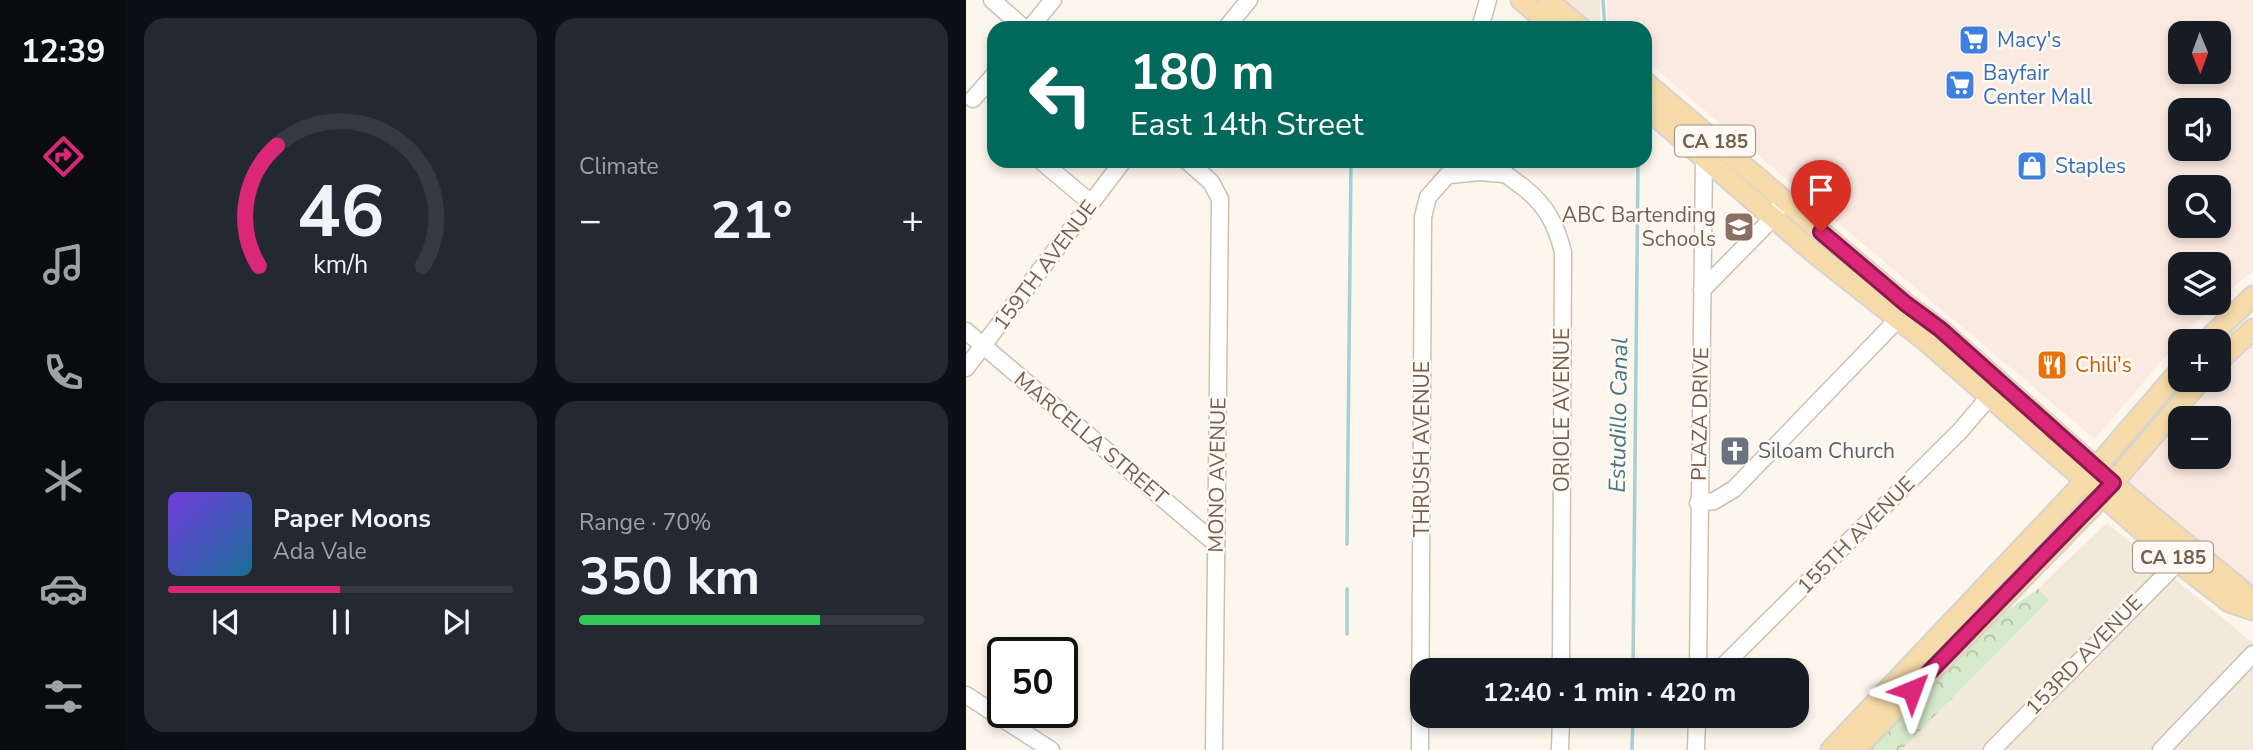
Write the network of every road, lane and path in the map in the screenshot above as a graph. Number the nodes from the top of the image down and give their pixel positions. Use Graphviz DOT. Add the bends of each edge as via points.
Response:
graph roads {
  1 [pos="992,0"];
  2 [pos="1053,0"];
  3 [pos="1249,0"];
  4 [pos="1488,0"];
  5 [pos="1521,0"];
  6 [pos="1548,0"];
  7 [pos="1016,21"];
  8 [pos="1036,21"];
  9 [pos="1232,21"];
  10 [pos="1482,21"];
  11 [pos="1546,21"];
  12 [pos="1573,21"];
  13 [pos="987,83"];
  14 [pos="1652,88"];
  15 [pos="973,99"];
  16 [pos="1652,113"];
  17 [pos="1704,158"];
  18 [pos="1049,168"];
  19 [pos="1118,168"];
  20 [pos="1195,168"];
  21 [pos="1454,168"];
  22 [pos="1498,168"];
  23 [pos="1449,175"];
  24 [pos="1091,203"];
  25 [pos="1791,205"];
  26 [pos="1772,216"];
  27 [pos="1702,290"];
  28 [pos="2253,296"];
  29 [pos="1898,319"];
  30 [pos="2219,329"];
  31 [pos="2253,329"];
  32 [pos="966,331"];
  33 [pos="984,346"];
  34 [pos="2231,349"];
  35 [pos="966,368"];
  36 [pos="2168,384"];
  37 [pos="2191,392"];
  38 [pos="1989,397"];
  39 [pos="2091,474"];
  40 [pos="2108,489"];
  41 [pos="1699,503"];
  42 [pos="1216,544"];
  43 [pos="2178,562"];
  44 [pos="2251,608"];
  45 [pos="2253,654"];
  46 [pos="1561,658"];
  47 [pos="1698,658"];
  48 [pos="1731,658"];
  49 [pos="966,695"];
  50 [pos="1561,728"];
  51 [pos="1697,728"];
  52 [pos="1052,750"];
  53 [pos="1214,750"];
  54 [pos="1420,750"];
  55 [pos="1560,750"];
  56 [pos="1696,750"];
  57 [pos="1831,750"];
  58 [pos="1855,750"];
  59 [pos="1992,750"];
  60 [pos="2161,750"];
  1 -- 7 [label="street"];
  2 -- 8 [label="street"];
  3 -- 9 [label="street"];
  4 -- 10 [label="street"];
  5 -- 11 [label="main road"];
  6 -- 12 [label="main road"];
  13 -- 15 [label="street"];
  14 -- 25 [label="main road, CA 185"];
  16 -- 17 [label="main road, CA 185"];
  17 -- 26 [label="main road, CA 185"];
  17 -- 27 [label="street, PLAZA DRIVE"];
  18 -- 24 [label="street"];
  19 -- 24 [label="street, 159TH AVENUE"];
  20 -- 42 [label="street, MONO AVENUE" via="1220,199"];
  21 -- 23 [label="street, THRUSH AVENUE"];
  22 -- 23 [label="street, ORIOLE AVENUE"];
  22 -- 46 [label="street, ORIOLE AVENUE" via="1547,210 1563,252"];
  23 -- 54 [label="street, THRUSH AVENUE" via="1427,197 1423,217"];
  24 -- 33 [label="street, 159TH AVENUE"];
  25 -- 26 [label="street"];
  25 -- 39 [label="main road, CA 185" via="1940,329"];
  26 -- 27 [label="street"];
  26 -- 29 [label="main road, CA 185"];
  27 -- 41 [label="street, PLAZA DRIVE"];
  28 -- 30 [label="main road"];
  29 -- 38 [label="main road, CA 185"];
  29 -- 41 [label="street" via="1734,489 1714,501"];
  31 -- 34 [label="main road"];
  32 -- 33 [label="street, MARCELLA STREET"];
  33 -- 35 [label="street, 159TH AVENUE"];
  33 -- 42 [label="street, MARCELLA STREET"];
  36 -- 39 [label="main road"];
  37 -- 40 [label="main road"];
  38 -- 39 [label="main road, CA 185"];
  38 -- 48 [label="street, 155TH AVENUE"];
  39 -- 40 [label="main road, CA 185"];
  39 -- 57 [label="main road"];
  40 -- 43 [label="main road, CA 185"];
  40 -- 44 [label="main road, CA 185" via="2244,592"];
  40 -- 58 [label="main road"];
  41 -- 47 [label="street, PLAZA DRIVE"];
  42 -- 53 [label="street, MONO AVENUE"];
  43 -- 44 [label="main road, CA 185" via="2229,602"];
  43 -- 59 [label="street, 153RD AVENUE"];
  45 -- 60 [label="street"];
  49 -- 52 [label="street"];
  50 -- 55 [label="street"];
  51 -- 56 [label="street"];
}
